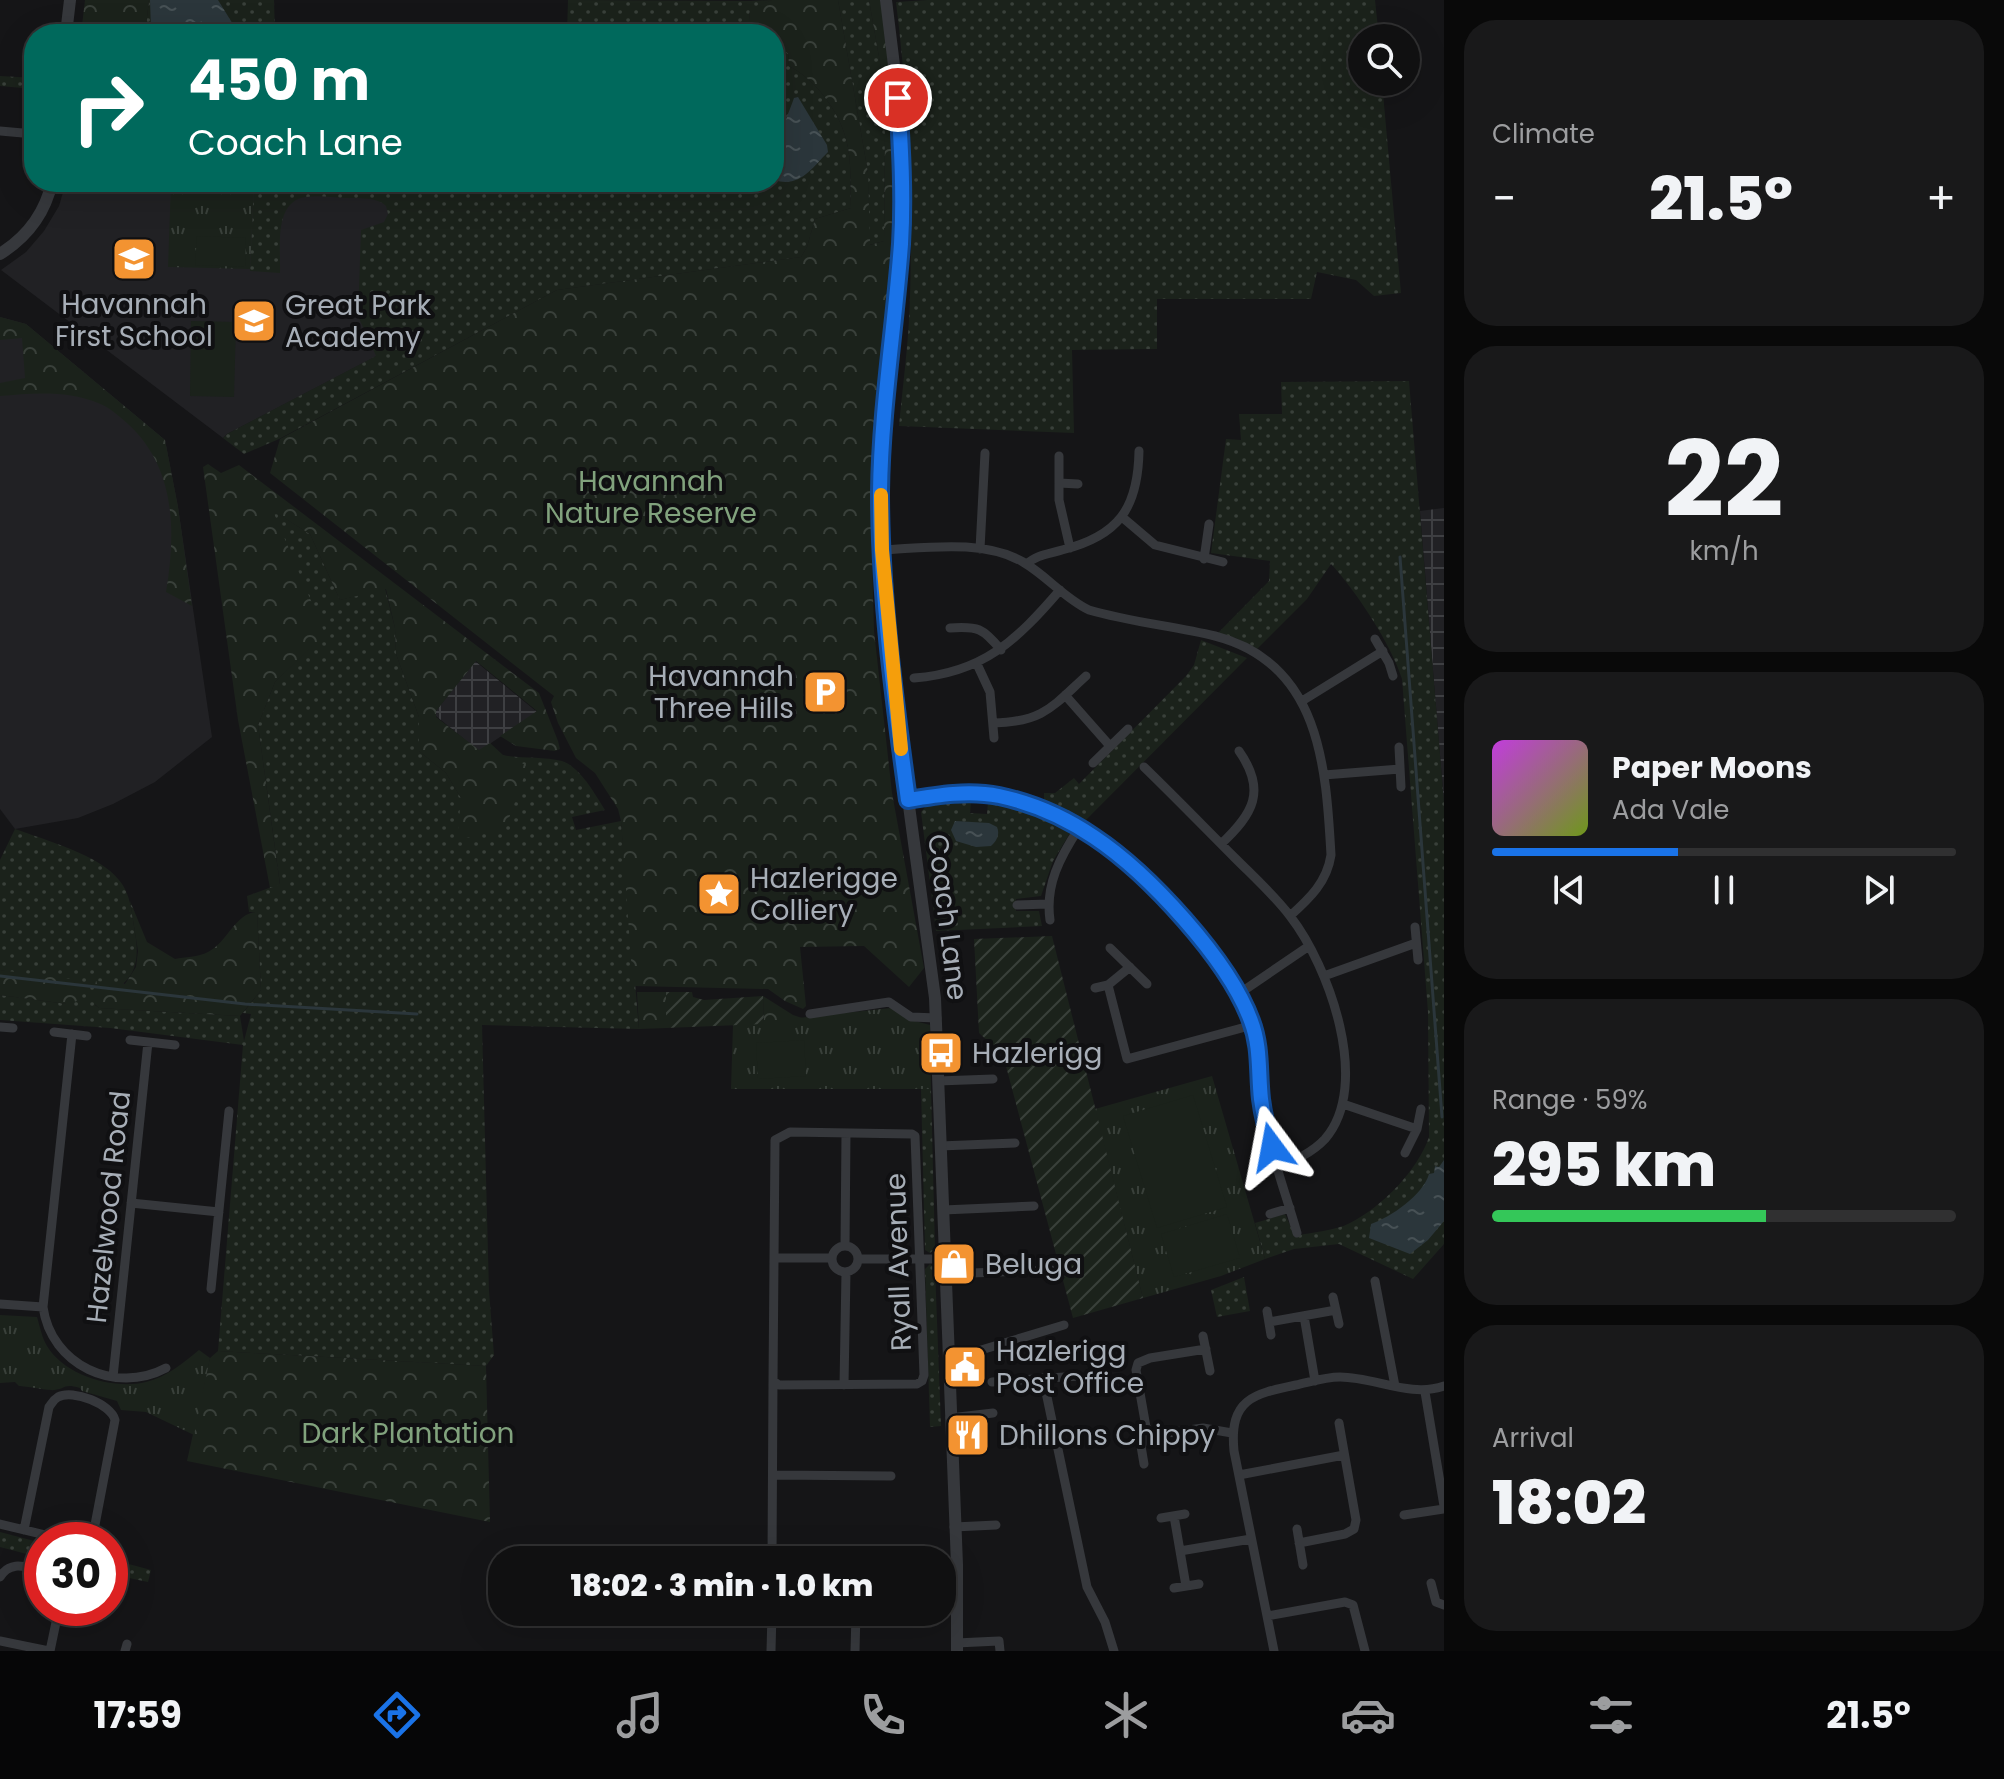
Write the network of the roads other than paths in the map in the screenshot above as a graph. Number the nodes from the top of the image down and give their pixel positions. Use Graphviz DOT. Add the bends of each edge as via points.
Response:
graph roads {
  1 [pos="70,0"];
  2 [pos="886,0"];
  3 [pos="67,24"];
  4 [pos="0,131"];
  5 [pos="24,133"];
  6 [pos="49,192"];
  7 [pos="0,254"];
  8 [pos="1139,451"];
  9 [pos="985,453"];
  10 [pos="1059,456"];
  11 [pos="1059,483"];
  12 [pos="1078,484"];
  13 [pos="1122,517"];
  14 [pos="1209,524"];
  15 [pos="1070,548"];
  16 [pos="980,549"];
  17 [pos="882,550"];
  18 [pos="1204,559"];
  19 [pos="1223,562"];
  20 [pos="1027,564"];
  21 [pos="1060,590"];
  22 [pos="950,628"];
  23 [pos="1375,639"];
  24 [pos="1001,650"];
  25 [pos="1383,651"];
  26 [pos="977,664"];
  27 [pos="1086,676"];
  28 [pos="1393,676"];
  29 [pos="914,678"];
  30 [pos="1065,695"];
  31 [pos="1302,701"];
  32 [pos="993,723"];
  33 [pos="1128,729"];
  34 [pos="994,738"];
  35 [pos="1110,746"];
  36 [pos="1399,747"];
  37 [pos="1239,751"];
  38 [pos="1093,763"];
  39 [pos="1144,767"];
  40 [pos="1400,769"];
  41 [pos="1252,775"];
  42 [pos="1324,775"];
  43 [pos="1238,778"];
  44 [pos="1401,787"];
  45 [pos="908,800"];
  46 [pos="1079,828"];
  47 [pos="1221,844"];
  48 [pos="1048,904"];
  49 [pos="1017,905"];
  50 [pos="1290,916"];
  51 [pos="1050,920"];
  52 [pos="1415,927"];
  53 [pos="1416,943"];
  54 [pos="1309,946"];
  55 [pos="1110,948"];
  56 [pos="1418,960"];
  57 [pos="1130,967"];
  58 [pos="1324,976"];
  59 [pos="1147,984"];
  60 [pos="1108,985"];
  61 [pos="1095,988"];
  62 [pos="1240,993"];
  63 [pos="810,1014"];
  64 [pos="937,1018"];
  65 [pos="1253,1025"];
  66 [pos="0,1027"];
  67 [pos="13,1028"];
  68 [pos="54,1032"];
  69 [pos="72,1034"];
  70 [pos="87,1036"];
  71 [pos="130,1040"];
  72 [pos="148,1042"];
  73 [pos="175,1045"];
  74 [pos="993,1079"];
  75 [pos="938,1081"];
  76 [pos="1343,1104"];
  77 [pos="1421,1109"];
  78 [pos="229,1111"];
  79 [pos="1417,1129"];
  80 [pos="846,1133"];
  81 [pos="1015,1143"];
  82 [pos="940,1146"];
  83 [pos="1405,1153"];
  84 [pos="1278,1167"];
  85 [pos="131,1203"];
  86 [pos="1034,1206"];
  87 [pos="1290,1208"];
  88 [pos="943,1210"];
  89 [pos="219,1212"];
  90 [pos="1270,1214"];
  91 [pos="1297,1233"];
  92 [pos="845,1246"];
  93 [pos="774,1258"];
  94 [pos="831,1258"];
  95 [pos="858,1259"];
  96 [pos="920,1259"];
  97 [pos="944,1259"];
  98 [pos="1051,1270"];
  99 [pos="846,1272"];
  100 [pos="945,1274"];
  101 [pos="1388,1287"];
  102 [pos="211,1289"];
  103 [pos="1333,1297"];
  104 [pos="0,1304"];
  105 [pos="43,1307"];
  106 [pos="1336,1310"];
  107 [pos="1267,1311"];
  108 [pos="1304,1316"];
  109 [pos="1269,1322"];
  110 [pos="1339,1324"];
  111 [pos="1064,1325"];
  112 [pos="1271,1335"];
  113 [pos="1203,1336"];
  114 [pos="1206,1349"];
  115 [pos="1125,1356"];
  116 [pos="948,1360"];
  117 [pos="1138,1363"];
  118 [pos="166,1368"];
  119 [pos="1210,1371"];
  120 [pos="1079,1376"];
  121 [pos="113,1377"];
  122 [pos="1043,1378"];
  123 [pos="1315,1381"];
  124 [pos="992,1382"];
  125 [pos="776,1383"];
  126 [pos="844,1385"];
  127 [pos="1395,1386"];
  128 [pos="1444,1386"];
  129 [pos="1425,1392"];
  130 [pos="993,1413"];
  131 [pos="950,1418"];
  132 [pos="1339,1423"];
  133 [pos="1149,1432"];
  134 [pos="1232,1433"];
  135 [pos="1344,1455"];
  136 [pos="1144,1464"];
  137 [pos="773,1475"];
  138 [pos="1239,1475"];
  139 [pos="891,1476"];
  140 [pos="1444,1508"];
  141 [pos="1185,1514"];
  142 [pos="1404,1515"];
  143 [pos="1174,1516"];
  144 [pos="1161,1518"];
  145 [pos="26,1522"];
  146 [pos="96,1522"];
  147 [pos="0,1524"];
  148 [pos="996,1525"];
  149 [pos="954,1527"];
  150 [pos="1297,1529"];
  151 [pos="24,1530"];
  152 [pos="1251,1539"];
  153 [pos="1299,1543"];
  154 [pos="772,1546"];
  155 [pos="1180,1551"];
  156 [pos="957,1565"];
  157 [pos="1303,1565"];
  158 [pos="24,1568"];
  159 [pos="0,1577"];
  160 [pos="1431,1583"];
  161 [pos="1199,1584"];
  162 [pos="1186,1586"];
  163 [pos="1174,1588"];
  164 [pos="1444,1605"];
  165 [pos="1267,1616"];
  166 [pos="55,1626"];
  167 [pos="772,1626"];
  168 [pos="856,1626"];
  169 [pos="0,1641"];
  170 [pos="956,1647"];
  171 [pos="49,1651"];
  172 [pos="771,1651"];
  173 [pos="855,1651"];
  174 [pos="1000,1651"];
  175 [pos="1114,1651"];
  176 [pos="1274,1651"];
  177 [pos="1365,1651"];
  1 -- 3 [label="street"];
  2 -- 17 [label="street, Coach Lane" via="902,182 880,490"];
  4 -- 5 [label="street"];
  6 -- 7 [label="street" via="32,227"];
  8 -- 13 [label="street" via="1135,493"];
  9 -- 16 [label="street"];
  10 -- 11 [label="street"];
  11 -- 12 [label="street"];
  11 -- 15 [label="street"];
  13 -- 15 [label="street" via="1111,530"];
  13 -- 18 [label="street" via="1155,545"];
  14 -- 18 [label="street"];
  15 -- 20 [label="street"];
  16 -- 17 [label="street"];
  16 -- 20 [label="street"];
  17 -- 45 [label="street, Coach Lane"];
  18 -- 19 [label="street"];
  20 -- 21 [label="street"];
  21 -- 24 [label="street"];
  21 -- 31 [label="street" via="1089,610 1237,644 1273,668"];
  22 -- 24 [label="street" via="973,626"];
  23 -- 25 [label="street"];
  24 -- 26 [label="street"];
  25 -- 28 [label="street"];
  25 -- 31 [label="street"];
  26 -- 29 [label="street"];
  26 -- 32 [label="street" via="990,692"];
  27 -- 30 [label="street"];
  30 -- 32 [label="street" via="1035,718"];
  30 -- 35 [label="street"];
  31 -- 42 [label="street" via="1316,734"];
  32 -- 34 [label="street"];
  33 -- 35 [label="street"];
  35 -- 38 [label="street"];
  36 -- 40 [label="street"];
  37 -- 41 [label="street"];
  39 -- 47 [label="street"];
  40 -- 42 [label="street"];
  40 -- 44 [label="street"];
  41 -- 43 [label="street"];
  41 -- 47 [label="street" via="1251,811"];
  42 -- 50 [label="street" via="1330,867 1314,894"];
  45 -- 46 [label="street" via="970,792 998,796"];
  45 -- 64 [label="street, Coach Lane"];
  46 -- 48 [label="street" via="1053,877"];
  46 -- 62 [label="street" via="1107,846 1186,922"];
  47 -- 50 [label="street"];
  48 -- 49 [label="street"];
  48 -- 51 [label="street"];
  50 -- 54 [label="street"];
  52 -- 53 [label="street"];
  53 -- 56 [label="street"];
  53 -- 58 [label="street"];
  54 -- 58 [label="street"];
  54 -- 62 [label="street"];
  55 -- 57 [label="street"];
  57 -- 59 [label="street"];
  57 -- 60 [label="street"];
  58 -- 76 [label="street" via="1344,1053"];
  60 -- 61 [label="street"];
  60 -- 65 [label="street" via="1127,1059"];
  62 -- 65 [label="street"];
  63 -- 64 [label="street" via="889,1002 911,1017"];
  64 -- 75 [label="street, Coach Lane"];
  65 -- 84 [label="street" via="1261,1099"];
  66 -- 67 [label="street"];
  68 -- 69 [label="street"];
  69 -- 70 [label="street"];
  69 -- 105 [label="street"];
  71 -- 72 [label="street"];
  72 -- 73 [label="street"];
  72 -- 85 [label="street, Hazelwood Road"];
  74 -- 75 [label="street"];
  75 -- 82 [label="street, Coach Lane"];
  76 -- 79 [label="street"];
  76 -- 84 [label="street" via="1316,1148"];
  77 -- 79 [label="street"];
  78 -- 89 [label="street"];
  79 -- 83 [label="street"];
  80 -- 92 [label="street"];
  80 -- 93 [label="street" via="790,1132 775,1140"];
  80 -- 96 [label="street, Ryall Avenue" via="912,1134 917,1140"];
  81 -- 82 [label="street"];
  82 -- 88 [label="street, Coach Lane"];
  84 -- 87 [label="street"];
  85 -- 89 [label="street"];
  85 -- 121 [label="street, Hazelwood Road"];
  86 -- 88 [label="street"];
  87 -- 90 [label="street"];
  87 -- 91 [label="street"];
  88 -- 97 [label="street, Coach Lane"];
  89 -- 102 [label="street"];
  92 -- 94 [label="street"];
  92 -- 95 [label="street" via="856,1251"];
  93 -- 94 [label="street"];
  93 -- 125 [label="street"];
  94 -- 99 [label="street"];
  95 -- 96 [label="street"];
  95 -- 99 [label="street"];
  96 -- 97 [label="street"];
  96 -- 126 [label="street, Ryall Avenue" via="922,1381"];
  97 -- 100 [label="street, Coach Lane"];
  98 -- 100 [label="street"];
  99 -- 126 [label="street"];
  100 -- 116 [label="street, Coach Lane"];
  101 -- 127 [label="street" via="1376,1285"];
  103 -- 106 [label="street"];
  104 -- 105 [label="street"];
  105 -- 121 [label="street" via="58,1348 82,1366"];
  106 -- 108 [label="street"];
  106 -- 110 [label="street"];
  107 -- 109 [label="street"];
  108 -- 109 [label="street"];
  108 -- 123 [label="street"];
  109 -- 112 [label="street"];
  111 -- 116 [label="street"];
  113 -- 114 [label="street"];
  114 -- 117 [label="street"];
  114 -- 119 [label="street"];
  115 -- 117 [label="street"];
  116 -- 131 [label="street, Coach Lane"];
  117 -- 133 [label="street"];
  118 -- 121 [label="street" via="146,1376"];
  120 -- 122 [label="street"];
  122 -- 124 [label="street"];
  122 -- 175 [label="street" via="1087,1587"];
  123 -- 127 [label="street" via="1340,1377"];
  123 -- 134 [label="street" via="1257,1393 1238,1414"];
  125 -- 126 [label="street"];
  125 -- 137 [label="street"];
  127 -- 129 [label="street"];
  128 -- 129 [label="street"];
  129 -- 140 [label="street"];
  130 -- 131 [label="street"];
  131 -- 149 [label="street, Coach Lane"];
  132 -- 135 [label="street"];
  133 -- 134 [label="street" via="1203,1428"];
  133 -- 136 [label="street" via="1141,1446"];
  134 -- 138 [label="street"];
  135 -- 138 [label="street"];
  135 -- 153 [label="street" via="1354,1529"];
  137 -- 139 [label="street"];
  137 -- 154 [label="street"];
  138 -- 152 [label="street"];
  140 -- 142 [label="street"];
  141 -- 143 [label="street"];
  143 -- 144 [label="street"];
  143 -- 155 [label="street"];
  145 -- 146 [label="street" via="49,1407 69,1395 107,1406 115,1420"];
  147 -- 151 [label="street"];
  148 -- 149 [label="street"];
  149 -- 156 [label="street, Coach Lane"];
  150 -- 153 [label="street"];
  152 -- 155 [label="street"];
  152 -- 165 [label="street"];
  153 -- 157 [label="street"];
  155 -- 162 [label="street"];
  156 -- 170 [label="street, Coach Lane"];
  158 -- 159 [label="street" via="12,1566"];
  160 -- 164 [label="street" via="1436,1602"];
  161 -- 162 [label="street"];
  162 -- 163 [label="street"];
  165 -- 176 [label="street"];
  165 -- 177 [label="street" via="1356,1601"];
  166 -- 171 [label="street"];
  167 -- 172 [label="street"];
  168 -- 173 [label="street"];
  169 -- 171 [label="street"];
  170 -- 174 [label="street" via="999,1641"];
}
